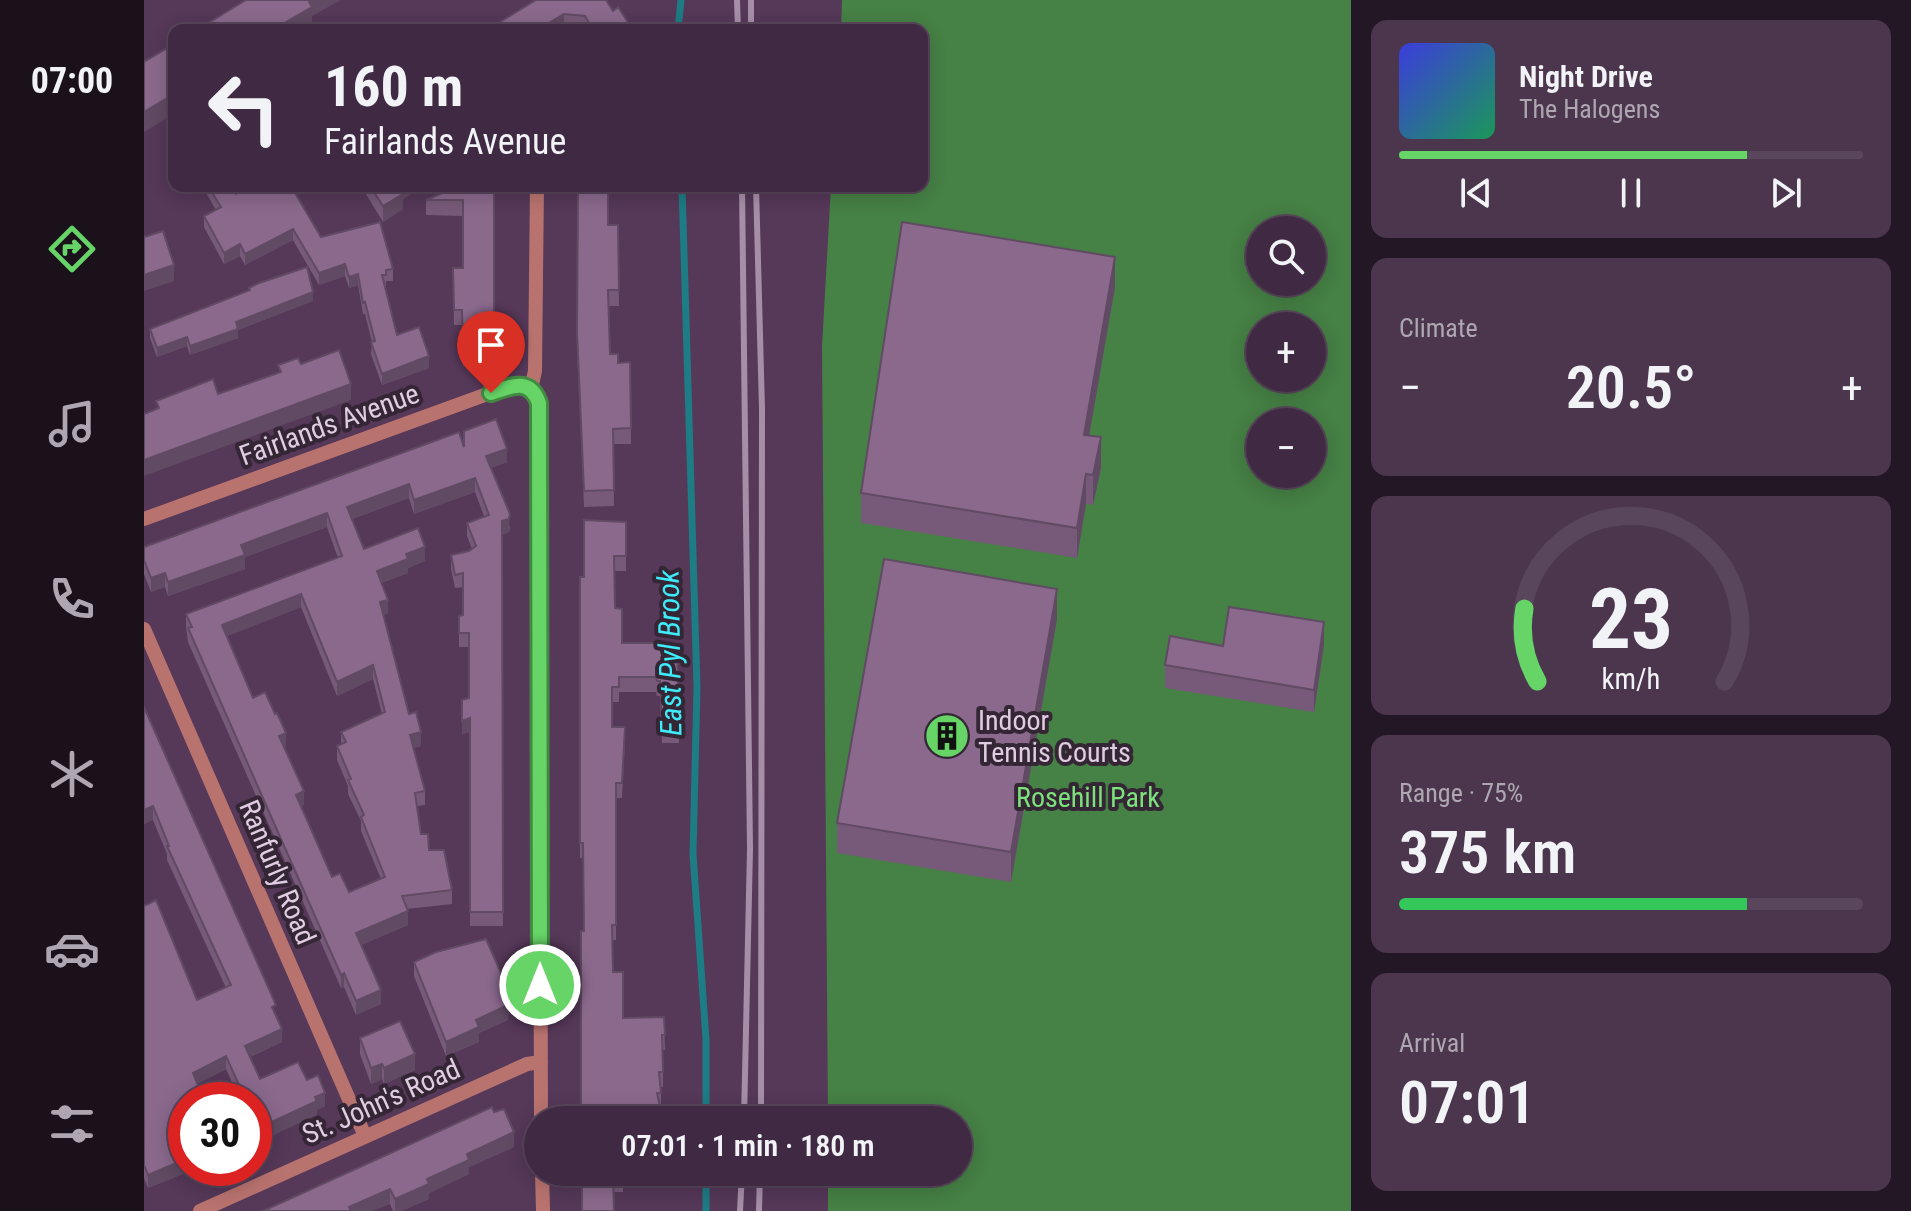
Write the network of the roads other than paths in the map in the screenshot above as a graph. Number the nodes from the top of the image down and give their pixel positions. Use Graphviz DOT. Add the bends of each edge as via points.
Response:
graph roads {
  1 [pos="537,192"];
  2 [pos="531,389"];
  3 [pos="144,519"];
  4 [pos="144,629"];
  5 [pos="541,1062"];
  6 [pos="541,1106"];
  7 [pos="365,1136"];
  8 [pos="542,1186"];
  9 [pos="200,1211"];
  10 [pos="543,1211"];
  1 -- 2 [label="street"];
  2 -- 3 [label="street, Fairlands Avenue" via="515,384"];
  2 -- 5 [label="street" via="539,403"];
  4 -- 7 [label="street, Ranfurly Road"];
  5 -- 6 [label="street"];
  5 -- 7 [label="street, St. John's Road"];
  7 -- 9 [label="street, St. John's Road"];
  8 -- 10 [label="street"];
}
